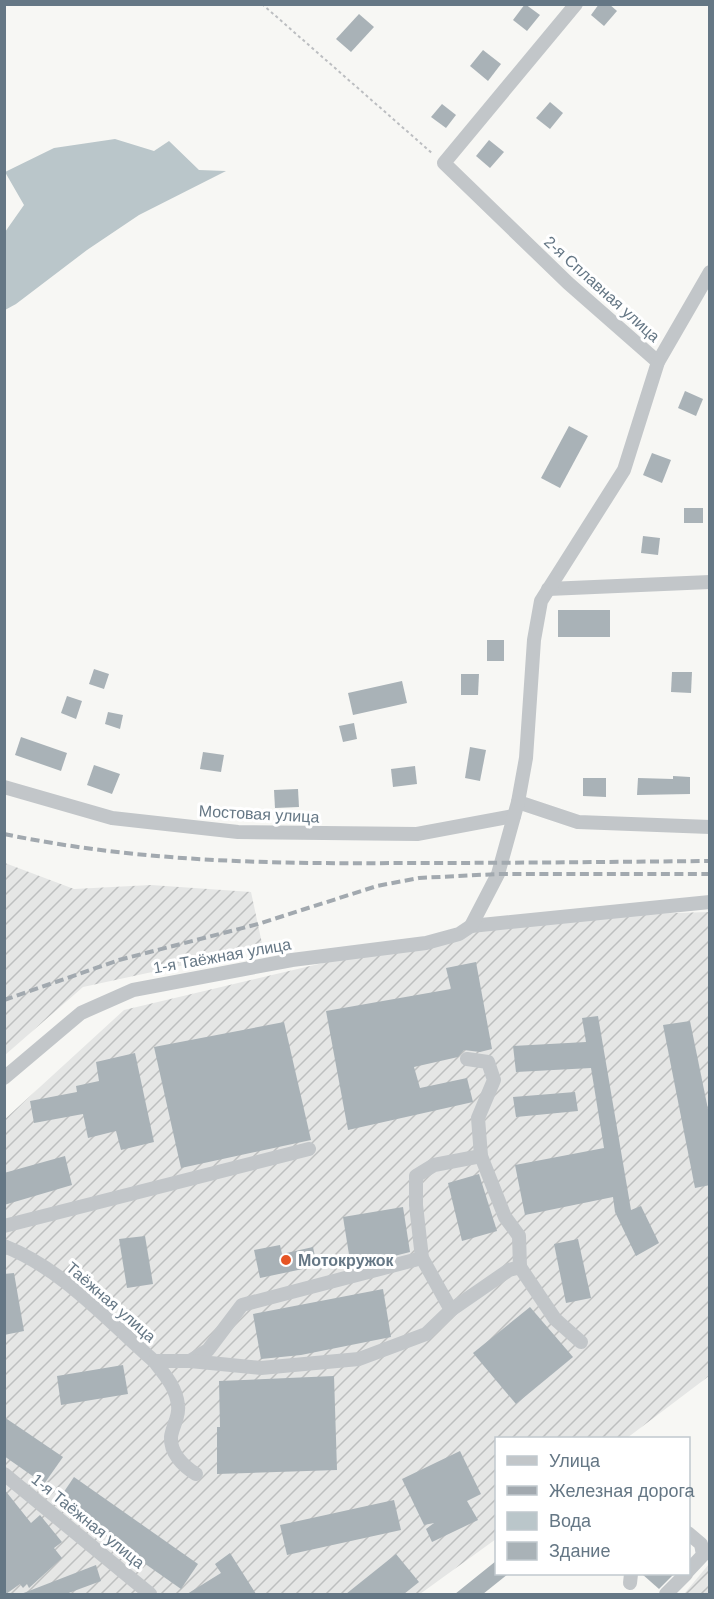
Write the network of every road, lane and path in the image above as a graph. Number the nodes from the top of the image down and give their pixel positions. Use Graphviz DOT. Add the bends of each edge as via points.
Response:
graph roads {
  1 [pos="262,4"];
  2 [pos="576,4"];
  3 [pos="444,164"];
  4 [pos="710,272"];
  5 [pos="658,362"];
  6 [pos="710,582"];
  7 [pos="548,589"];
  8 [pos="4,787"];
  9 [pos="516,809"];
  10 [pos="710,827"];
  11 [pos="710,902"];
  12 [pos="471,926"];
  13 [pos="467,1059"];
  14 [pos="4,1078"];
  15 [pos="309,1149"];
  16 [pos="481,1156"];
  17 [pos="4,1226"];
  18 [pos="4,1246"];
  19 [pos="422,1258"];
  20 [pos="520,1267"];
  21 [pos="451,1310"];
  22 [pos="581,1342"];
  23 [pos="154,1361"];
  24 [pos="190,1361"];
  25 [pos="4,1474"];
  26 [pos="196,1474"];
  27 [pos="690,1535"];
  28 [pos="690,1569"];
  29 [pos="684,1575"];
  30 [pos="150,1594"];
  31 [pos="666,1594"];
  1 -- 3 [label="path"];
  2 -- 3 [label="street"];
  3 -- 5 [label="street, 2-я Сплавная улица" via="568,283"];
  4 -- 5 [label="street"];
  5 -- 7 [label="street, 2-я Сплавная улица" via="624,470"];
  6 -- 7 [label="street"];
  7 -- 9 [label="street, 2-я Сплавная улица" via="537,613 526,758"];
  8 -- 9 [label="street, Мостовая улица" via="112,818 238,832 417,834"];
  9 -- 10 [label="street, Мостовая улица" via="578,822"];
  9 -- 12 [label="street, 2-я Сплавная улица" via="498,874"];
  11 -- 12 [label="street, 1-я Таёжная улица"];
  12 -- 14 [label="street, 1-я Таёжная улица" via="459,934 426,943 292,960 132,990 81,1013"];
  13 -- 16 [label="street" via="488,1062 494,1080 478,1118"];
  15 -- 17 [label="street"];
  16 -- 19 [label="street" via="434,1165 416,1176"];
  16 -- 20 [label="street" via="505,1217 519,1236"];
  18 -- 23 [label="street, Таёжная улица" via="63,1279"];
  19 -- 21 [label="street"];
  19 -- 24 [label="street" via="242,1305 208,1350"];
  20 -- 21 [label="street, Таёжная улица" via="509,1270"];
  20 -- 22 [label="street" via="555,1319"];
  21 -- 24 [label="street, Таёжная улица" via="426,1334 360,1359 261,1368"];
  23 -- 24 [label="street, Таёжная улица"];
  23 -- 26 [label="street" via="172,1383 179,1406 171,1437 174,1454"];
  25 -- 30 [label="street, 1-я Таёжная улица"];
  27 -- 28 [label="street" via="701,1544 703,1555"];
  29 -- 31 [label="street"];
}
